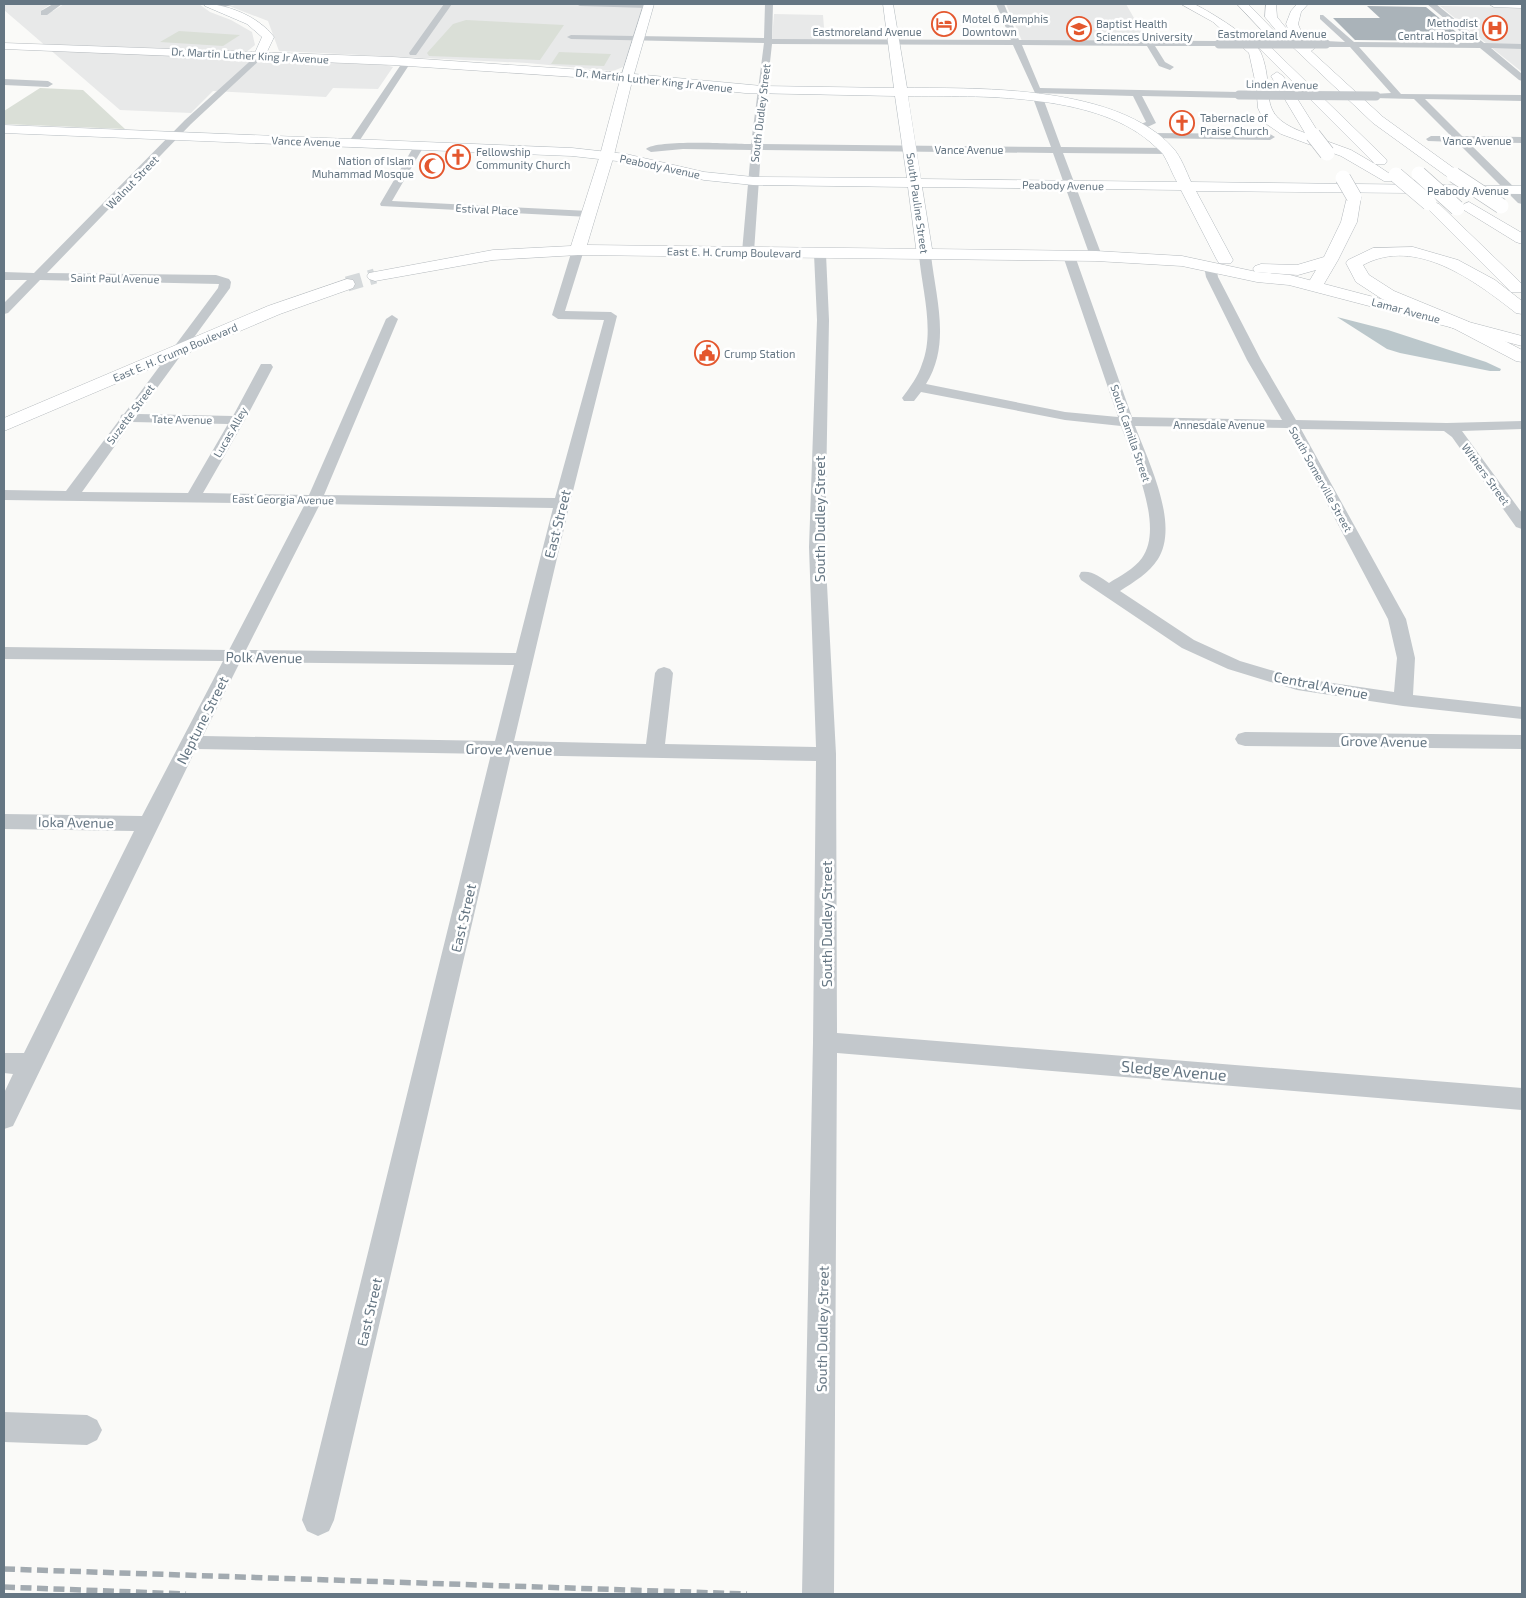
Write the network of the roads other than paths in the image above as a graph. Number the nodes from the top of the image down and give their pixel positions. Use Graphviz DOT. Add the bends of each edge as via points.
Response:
graph roads {
  1 [pos="58,4"];
  2 [pos="232,4"];
  3 [pos="448,4"];
  4 [pos="580,4"];
  5 [pos="769,4"];
  6 [pos="888,4"];
  7 [pos="1000,4"];
  8 [pos="1186,4"];
  9 [pos="1212,4"];
  10 [pos="1242,4"];
  11 [pos="1271,4"];
  12 [pos="1303,4"];
  13 [pos="1430,4"];
  14 [pos="1494,4"];
  15 [pos="1501,4"];
  16 [pos="1519,4"];
  17 [pos="648,5"];
  18 [pos="213,6"];
  19 [pos="44,14"];
  20 [pos="1323,17"];
  21 [pos="1242,25"];
  22 [pos="571,37"];
  23 [pos="1241,39"];
  24 [pos="638,40"];
  25 [pos="768,42"];
  26 [pos="893,42"];
  27 [pos="1015,44"];
  28 [pos="1150,44"];
  29 [pos="1352,44"];
  30 [pos="4,46"];
  31 [pos="1482,46"];
  32 [pos="1522,46"];
  33 [pos="1265,50"];
  34 [pos="260,55"];
  35 [pos="410,58"];
  36 [pos="1170,67"];
  37 [pos="627,77"];
  38 [pos="1522,78"];
  39 [pos="1335,80"];
  40 [pos="4,82"];
  41 [pos="48,84"];
  42 [pos="763,90"];
  43 [pos="901,92"];
  44 [pos="1138,94"];
  45 [pos="1039,95"];
  46 [pos="1399,97"];
  47 [pos="1417,97"];
  48 [pos="1522,98"];
  49 [pos="1138,128"];
  50 [pos="5,130"];
  51 [pos="175,136"];
  52 [pos="1152,136"];
  53 [pos="1270,137"];
  54 [pos="1432,139"];
  55 [pos="1459,139"];
  56 [pos="1522,140"];
  57 [pos="352,143"];
  58 [pos="419,146"];
  59 [pos="756,147"];
  60 [pos="651,149"];
  61 [pos="910,149"];
  62 [pos="1057,150"];
  63 [pos="1168,151"];
  64 [pos="607,156"];
  65 [pos="1392,177"];
  66 [pos="753,181"];
  67 [pos="915,183"];
  68 [pos="1069,185"];
  69 [pos="1187,186"];
  70 [pos="1517,190"];
  71 [pos="1522,201"];
  72 [pos="1463,208"];
  73 [pos="588,214"];
  74 [pos="1515,216"];
  75 [pos="1522,239"];
  76 [pos="1479,240"];
  77 [pos="578,250"];
  78 [pos="748,252"];
  79 [pos="820,254"];
  80 [pos="925,255"];
  81 [pos="1069,256"];
  82 [pos="1096,256"];
  83 [pos="1330,260"];
  84 [pos="1217,263"];
  85 [pos="1261,268"];
  86 [pos="4,276"];
  87 [pos="37,276"];
  88 [pos="375,276"];
  89 [pos="1290,280"];
  90 [pos="225,282"];
  91 [pos="348,284"];
  92 [pos="1314,285"];
  93 [pos="1522,294"];
  94 [pos="1522,309"];
  95 [pos="4,310"];
  96 [pos="392,319"];
  97 [pos="1461,325"];
  98 [pos="1522,341"];
  99 [pos="177,351"];
  100 [pos="1522,357"];
  101 [pos="266,367"];
  102 [pos="913,392"];
  103 [pos="126,418"];
  104 [pos="238,420"];
  105 [pos="1128,422"];
  106 [pos="1291,424"];
  107 [pos="4,425"];
  108 [pos="1522,426"];
  109 [pos="1447,427"];
  110 [pos="4,495"];
  111 [pos="70,497"];
  112 [pos="193,497"];
  113 [pos="315,499"];
  114 [pos="562,503"];
  115 [pos="1522,524"];
  116 [pos="1086,576"];
  117 [pos="1107,591"];
  118 [pos="4,653"];
  119 [pos="234,657"];
  120 [pos="523,659"];
  121 [pos="664,673"];
  122 [pos="1403,700"];
  123 [pos="1522,713"];
  124 [pos="1246,739"];
  125 [pos="191,742"];
  126 [pos="1522,742"];
  127 [pos="503,749"];
  128 [pos="655,752"];
  129 [pos="826,754"];
  130 [pos="4,821"];
  131 [pos="148,824"];
  132 [pos="826,1042"];
  133 [pos="4,1063"];
  134 [pos="31,1064"];
  135 [pos="1522,1098"];
  136 [pos="4,1118"];
  137 [pos="4,1427"];
  138 [pos="87,1430"];
  139 [pos="318,1520"];
  140 [pos="818,1594"];
  1 -- 19 [label="street"];
  2 -- 18 [label="street"];
  3 -- 35 [label="street"];
  4 -- 17 [label="street"];
  5 -- 25 [label="street, South Dudley Street"];
  6 -- 26 [label="main road, South Pauline Street"];
  7 -- 27 [label="street"];
  8 -- 23 [label="main road" via="1217,20"];
  9 -- 23 [label="main road"];
  10 -- 72 [label="main road, bridge" via="1380,138"];
  11 -- 39 [label="main road" via="1270,15 1275,25"];
  12 -- 39 [label="main road" via="1295,14 1293,29"];
  13 -- 31 [label="street"];
  14 -- 15 [label="main road"];
  15 -- 16 [label="main road"];
  17 -- 24 [label="main road"];
  18 -- 34 [label="main road" via="251,22 264,32 268,37"];
  20 -- 29 [label="street"];
  21 -- 33 [label="main road"];
  22 -- 24 [label="street, Eastmoreland Avenue"];
  23 -- 65 [label="main road" via="1255,52 1264,108 1270,120 1286,131 1346,152"];
  24 -- 25 [label="street, Eastmoreland Avenue"];
  24 -- 37 [label="main road"];
  25 -- 26 [label="street, Eastmoreland Avenue"];
  25 -- 42 [label="street, South Dudley Street"];
  26 -- 27 [label="street, Eastmoreland Avenue"];
  26 -- 43 [label="main road, South Pauline Street"];
  27 -- 28 [label="street, Eastmoreland Avenue"];
  27 -- 45 [label="street"];
  28 -- 29 [label="street, Eastmoreland Avenue, bridge"];
  28 -- 36 [label="street" via="1162,64"];
  29 -- 31 [label="street, Eastmoreland Avenue"];
  29 -- 46 [label="street"];
  30 -- 34 [label="main road, Dr. Martin Luther King Jr Avenue"];
  31 -- 32 [label="street, Eastmoreland Avenue"];
  31 -- 38 [label="street"];
  33 -- 65 [label="main road"];
  33 -- 83 [label="main road, bridge" via="1272,69 1354,197 1349,222"];
  34 -- 35 [label="main road, Dr. Martin Luther King Jr Avenue"];
  34 -- 51 [label="street, Walnut Street"];
  35 -- 37 [label="main road, Dr. Martin Luther King Jr Avenue"];
  35 -- 57 [label="street"];
  37 -- 42 [label="main road, Dr. Martin Luther King Jr Avenue"];
  37 -- 64 [label="main road"];
  39 -- 74 [label="main road, bridge" via="1378,120"];
  40 -- 41 [label="street"];
  42 -- 43 [label="main road, Dr. Martin Luther King Jr Avenue"];
  42 -- 59 [label="street, South Dudley Street"];
  43 -- 45 [label="main road, Dr. Martin Luther King Jr Avenue"];
  43 -- 61 [label="main road, South Pauline Street"];
  44 -- 45 [label="street, Linden Avenue"];
  44 -- 46 [label="street, Linden Avenue, bridge"];
  44 -- 49 [label="street" via="1151,123"];
  45 -- 49 [label="main road, Dr. Martin Luther King Jr Avenue" via="1091,109"];
  45 -- 62 [label="street"];
  46 -- 47 [label="street, Linden Avenue"];
  47 -- 48 [label="street, Linden Avenue"];
  47 -- 55 [label="street"];
  49 -- 52 [label="main road, Dr. Martin Luther King Jr Avenue"];
  50 -- 51 [label="main road, Vance Avenue"];
  51 -- 57 [label="main road, Vance Avenue"];
  51 -- 87 [label="street, Walnut Street"];
  52 -- 53 [label="street"];
  52 -- 63 [label="main road, Dr. Martin Luther King Jr Avenue"];
  54 -- 55 [label="street, Vance Avenue"];
  55 -- 56 [label="street, Vance Avenue"];
  55 -- 70 [label="street"];
  57 -- 58 [label="main road, Vance Avenue"];
  58 -- 64 [label="main road, Vance Avenue"];
  58 -- 73 [label="street, Estival Place" via="385,204"];
  59 -- 60 [label="street, Vance Avenue" via="674,146"];
  59 -- 61 [label="street, Vance Avenue"];
  59 -- 66 [label="street, South Dudley Street"];
  61 -- 62 [label="street, Vance Avenue"];
  61 -- 67 [label="main road, South Pauline Street"];
  62 -- 63 [label="street, Vance Avenue"];
  62 -- 68 [label="street"];
  63 -- 69 [label="main road, Dr. Martin Luther King Jr Avenue"];
  64 -- 66 [label="main road, Peabody Avenue" via="704,176"];
  64 -- 73 [label="main road"];
  65 -- 76 [label="main road" via="1430,208"];
  66 -- 67 [label="main road, Peabody Avenue"];
  66 -- 78 [label="street, South Dudley Street"];
  67 -- 68 [label="main road, Peabody Avenue"];
  67 -- 80 [label="main road, South Pauline Street"];
  68 -- 69 [label="main road, Peabody Avenue"];
  68 -- 82 [label="street"];
  69 -- 70 [label="main road, Peabody Avenue"];
  69 -- 84 [label="main road, Dr. Martin Luther King Jr Avenue"];
  70 -- 71 [label="street"];
  72 -- 75 [label="main road"];
  72 -- 76 [label="main road"];
  73 -- 77 [label="main road"];
  76 -- 93 [label="main road"];
  77 -- 78 [label="main road, East E. H. Crump Boulevard"];
  77 -- 88 [label="main road, East E. H. Crump Boulevard" via="493,255"];
  77 -- 114 [label="street, East Street" via="558,316 610,316"];
  78 -- 79 [label="main road, East E. H. Crump Boulevard"];
  79 -- 80 [label="main road, East E. H. Crump Boulevard"];
  79 -- 129 [label="street, South Dudley Street" via="823,320 817,547"];
  80 -- 81 [label="main road, East E. H. Crump Boulevard"];
  80 -- 102 [label="street, South Pauline Street" via="933,350"];
  81 -- 82 [label="main road, East E. H. Crump Boulevard"];
  81 -- 105 [label="street, South Camilla Street"];
  82 -- 84 [label="main road, East E. H. Crump Boulevard"];
  83 -- 85 [label="main road" via="1298,270"];
  83 -- 92 [label="main road"];
  84 -- 85 [label="main road, East E. H. Crump Boulevard"];
  84 -- 89 [label="main road, East E. H. Crump Boulevard" via="1257,277"];
  84 -- 106 [label="street, South Somerville Street" via="1212,278"];
  85 -- 89 [label="main road, East E. H. Crump Boulevard"];
  86 -- 87 [label="street, Saint Paul Avenue"];
  87 -- 90 [label="street, Saint Paul Avenue" via="216,279"];
  87 -- 95 [label="street, Walnut Street"];
  89 -- 92 [label="main road, Lamar Avenue"];
  90 -- 99 [label="street, Suzette Street" via="224,288"];
  91 -- 99 [label="main road, East E. H. Crump Boulevard" via="274,310"];
  92 -- 97 [label="main road, Lamar Avenue"];
  94 -- 97 [label="main road" via="1489,284 1452,263 1413,252 1373,253 1354,263 1362,278 1388,295"];
  96 -- 113 [label="street, Neptune Street"];
  97 -- 98 [label="main road, Lamar Avenue"];
  97 -- 100 [label="main road"];
  99 -- 103 [label="street, Suzette Street"];
  99 -- 107 [label="main road, East E. H. Crump Boulevard"];
  101 -- 104 [label="street, Lucas Alley"];
  102 -- 105 [label="street, Annesdale Avenue" via="1065,416"];
  103 -- 104 [label="street, Tate Avenue"];
  103 -- 111 [label="street, Suzette Street"];
  104 -- 112 [label="street, Lucas Alley"];
  105 -- 106 [label="street, Annesdale Avenue"];
  105 -- 117 [label="street, South Camilla Street" via="1155,502 1158,544 1149,562 1136,574"];
  106 -- 109 [label="street, Annesdale Avenue"];
  106 -- 122 [label="street, South Somerville Street" via="1397,619 1406,658"];
  108 -- 109 [label="street, Annesdale Avenue"];
  109 -- 115 [label="street, Withers Street" via="1457,434"];
  110 -- 111 [label="street, East Georgia Avenue"];
  111 -- 112 [label="street, East Georgia Avenue"];
  112 -- 113 [label="street, East Georgia Avenue"];
  113 -- 114 [label="street, East Georgia Avenue"];
  113 -- 119 [label="street, Neptune Street"];
  114 -- 120 [label="street, East Street"];
  116 -- 117 [label="street, Central Avenue"];
  117 -- 122 [label="street, Central Avenue" via="1188,644 1234,665 1298,684"];
  118 -- 119 [label="street, Polk Avenue"];
  119 -- 120 [label="street, Polk Avenue"];
  119 -- 125 [label="street, Neptune Street"];
  120 -- 127 [label="street, East Street"];
  121 -- 128 [label="street"];
  122 -- 123 [label="street, Central Avenue"];
  124 -- 126 [label="street, Grove Avenue"];
  125 -- 127 [label="street, Grove Avenue"];
  125 -- 131 [label="street, Neptune Street"];
  127 -- 128 [label="street, Grove Avenue"];
  127 -- 139 [label="street, East Street"];
  128 -- 129 [label="street, Grove Avenue"];
  129 -- 132 [label="street, South Dudley Street"];
  130 -- 131 [label="street, Ioka Avenue"];
  131 -- 134 [label="street, Neptune Street"];
  132 -- 135 [label="street, Sledge Avenue"];
  132 -- 140 [label="street, South Dudley Street"];
  133 -- 134 [label="street"];
  134 -- 136 [label="street, Neptune Street"];
  137 -- 138 [label="street"];
}
